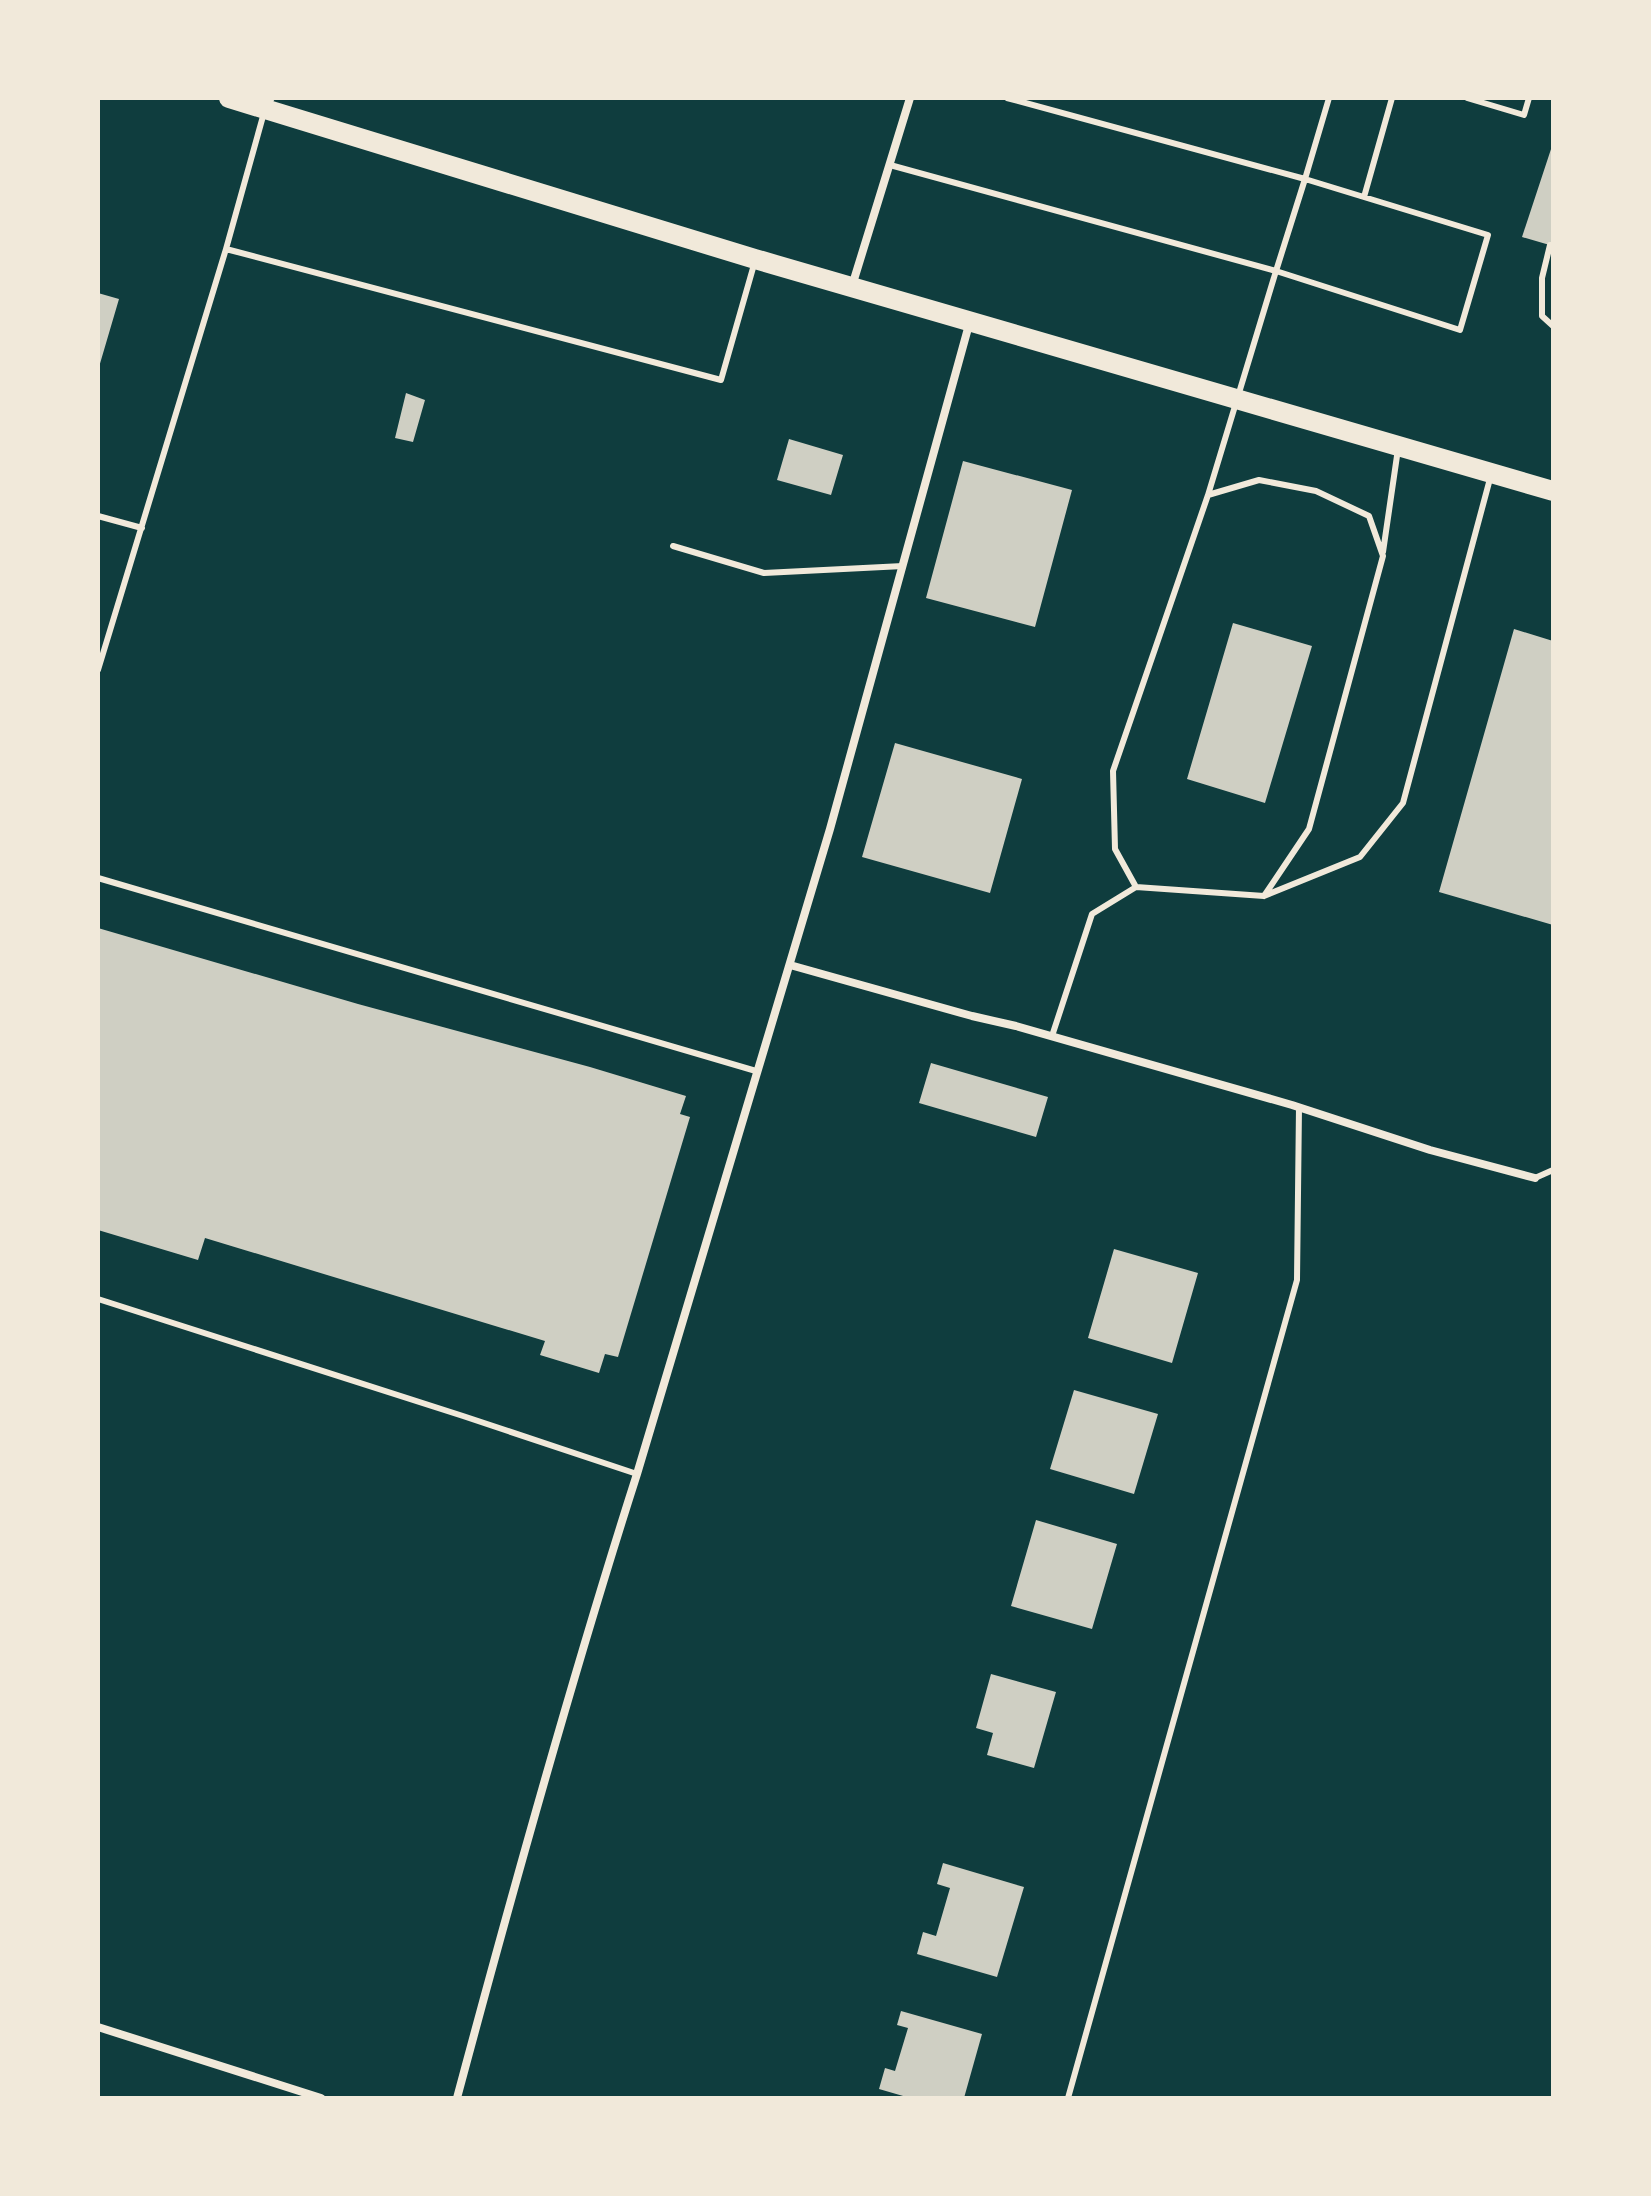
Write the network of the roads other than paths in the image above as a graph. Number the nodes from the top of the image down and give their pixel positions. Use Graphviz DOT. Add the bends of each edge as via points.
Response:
graph roads {
  1 [pos="229,98"];
  2 [pos="910,98"];
  3 [pos="1007,98"];
  4 [pos="1329,98"];
  5 [pos="1392,98"];
  6 [pos="1467,98"];
  7 [pos="1529,98"];
  8 [pos="268,104"];
  9 [pos="890,165"];
  10 [pos="1305,179"];
  11 [pos="1364,197"];
  12 [pos="1550,245"];
  13 [pos="226,249"];
  14 [pos="755,259"];
  15 [pos="1276,271"];
  16 [pos="852,286"];
  17 [pos="970,320"];
  18 [pos="1553,326"];
  19 [pos="1236,398"];
  20 [pos="1398,446"];
  21 [pos="1492,473"];
  22 [pos="1553,491"];
  23 [pos="1208,495"];
  24 [pos="98,516"];
  25 [pos="142,528"];
  26 [pos="673,546"];
  27 [pos="1383,556"];
  28 [pos="903,566"];
  29 [pos="98,670"];
  30 [pos="98,878"];
  31 [pos="1136,887"];
  32 [pos="1264,896"];
  33 [pos="790,965"];
  34 [pos="1052,1036"];
  35 [pos="756,1071"];
  36 [pos="1299,1107"];
  37 [pos="1553,1170"];
  38 [pos="1535,1178"];
  39 [pos="98,1299"];
  40 [pos="637,1474"];
  41 [pos="98,2027"];
  42 [pos="321,2098"];
  43 [pos="457,2098"];
  44 [pos="1068,2098"];
  1 -- 8 [label="main road"];
  2 -- 9 [label="street"];
  3 -- 10 [label="lane"];
  4 -- 10 [label="lane"];
  5 -- 11 [label="lane"];
  6 -- 7 [label="lane" via="1524,115"];
  8 -- 13 [label="lane"];
  8 -- 14 [label="main road"];
  9 -- 15 [label="lane"];
  9 -- 16 [label="street"];
  10 -- 11 [label="lane"];
  10 -- 15 [label="lane"];
  11 -- 15 [label="lane" via="1488,235 1460,330"];
  12 -- 18 [label="lane" via="1542,278 1542,316"];
  13 -- 14 [label="lane" via="721,380"];
  13 -- 25 [label="lane"];
  14 -- 16 [label="main road"];
  15 -- 19 [label="lane"];
  16 -- 17 [label="main road"];
  17 -- 19 [label="main road"];
  17 -- 28 [label="street"];
  19 -- 20 [label="main road"];
  19 -- 23 [label="lane"];
  20 -- 21 [label="main road"];
  20 -- 27 [label="lane"];
  21 -- 22 [label="main road"];
  21 -- 32 [label="lane" via="1403,803 1360,857"];
  23 -- 27 [label="lane" via="1259,480 1316,491 1369,516"];
  23 -- 31 [label="lane" via="1113,771 1115,849"];
  24 -- 25 [label="lane"];
  25 -- 29 [label="lane"];
  26 -- 28 [label="lane" via="764,573"];
  27 -- 32 [label="lane" via="1309,829"];
  28 -- 33 [label="street"];
  30 -- 35 [label="lane"];
  31 -- 32 [label="lane"];
  31 -- 34 [label="lane" via="1092,914"];
  33 -- 34 [label="street"];
  33 -- 35 [label="street"];
  34 -- 36 [label="street"];
  35 -- 40 [label="street"];
  36 -- 38 [label="street"];
  36 -- 44 [label="lane" via="1297,1280"];
  37 -- 38 [label="lane"];
  39 -- 40 [label="lane"];
  40 -- 43 [label="street"];
  41 -- 42 [label="street"];
}
